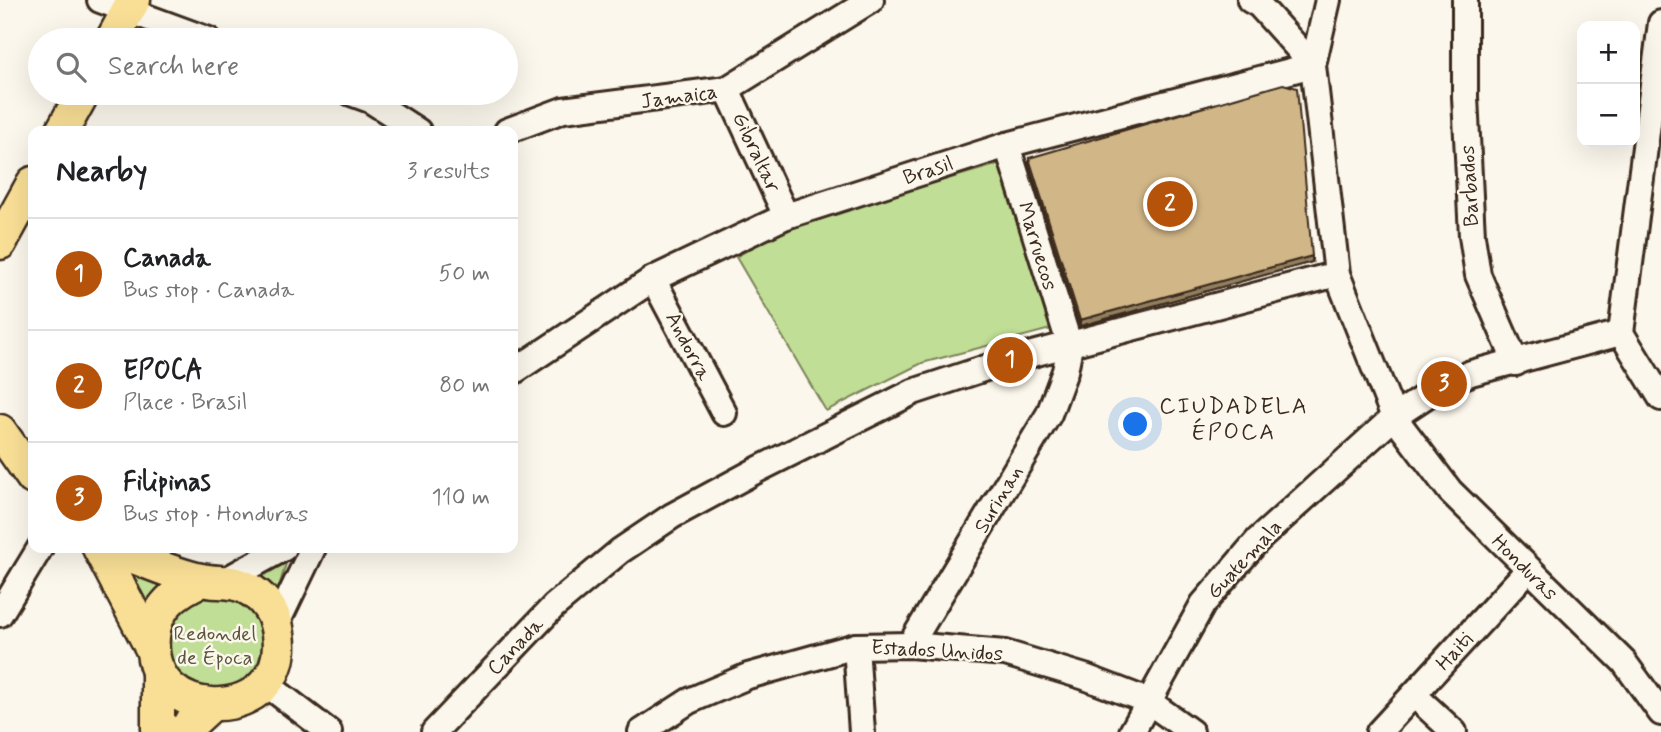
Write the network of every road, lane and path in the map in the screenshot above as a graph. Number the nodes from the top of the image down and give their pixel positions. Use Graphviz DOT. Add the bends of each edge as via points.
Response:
graph roads {
  1 [pos="871,0"];
  2 [pos="1250,0"];
  3 [pos="1328,0"];
  4 [pos="1465,0"];
  5 [pos="121,3"];
  6 [pos="1661,23"];
  7 [pos="115,28"];
  8 [pos="180,28"];
  9 [pos="1313,65"];
  10 [pos="727,89"];
  11 [pos="76,105"];
  12 [pos="378,105"];
  13 [pos="65,126"];
  14 [pos="410,126"];
  15 [pos="518,127"];
  16 [pos="1007,145"];
  17 [pos="28,192"];
  18 [pos="786,216"];
  19 [pos="0,243"];
  20 [pos="1337,274"];
  21 [pos="653,279"];
  22 [pos="1621,333"];
  23 [pos="1070,346"];
  24 [pos="1516,363"];
  25 [pos="518,369"];
  26 [pos="1661,398"];
  27 [pos="724,413"];
  28 [pos="1394,417"];
  29 [pos="0,431"];
  30 [pos="28,471"];
  31 [pos="37,553"];
  32 [pos="102,553"];
  33 [pos="126,553"];
  34 [pos="273,553"];
  35 [pos="311,553"];
  36 [pos="1528,570"];
  37 [pos="214,580"];
  38 [pos="0,614"];
  39 [pos="277,623"];
  40 [pos="910,645"];
  41 [pos="856,646"];
  42 [pos="155,660"];
  43 [pos="265,683"];
  44 [pos="1414,695"];
  45 [pos="1148,701"];
  46 [pos="210,706"];
  47 [pos="1661,713"];
  48 [pos="158,732"];
  49 [pos="182,732"];
  50 [pos="329,732"];
  51 [pos="434,732"];
  52 [pos="641,732"];
  53 [pos="862,732"];
  54 [pos="1132,732"];
  55 [pos="1191,732"];
  56 [pos="1379,732"];
  57 [pos="1454,732"];
  1 -- 10 [label="street, Jamaica"];
  2 -- 9 [label="street"];
  3 -- 9 [label="street"];
  4 -- 24 [label="street, Barbados" via="1472,236 1478,275"];
  5 -- 7 [label="main road"];
  5 -- 8 [label="street"];
  6 -- 22 [label="street"];
  9 -- 16 [label="street, Brasil"];
  9 -- 20 [label="street, Honduras"];
  10 -- 15 [label="street, Jamaica" via="564,110"];
  10 -- 18 [label="street, Gibraltar"];
  11 -- 13 [label="main road"];
  12 -- 14 [label="street"];
  16 -- 18 [label="street, Brasil"];
  16 -- 23 [label="street, Marruecos"];
  17 -- 19 [label="main road"];
  18 -- 21 [label="street, Brasil"];
  20 -- 23 [label="street, Canada"];
  20 -- 28 [label="street, Honduras"];
  21 -- 25 [label="street, Brasil"];
  21 -- 27 [label="street, Andorra"];
  22 -- 24 [label="street, Guatemala"];
  22 -- 26 [label="street"];
  23 -- 40 [label="street, Surinan" via="1049,414"];
  23 -- 51 [label="street, Canada" via="913,392 672,516 620,551 554,606"];
  24 -- 28 [label="street, Guatemala" via="1444,384"];
  28 -- 36 [label="street, Honduras" via="1450,491"];
  28 -- 45 [label="street, Guatemala" via="1258,540 1203,604"];
  29 -- 30 [label="main road"];
  31 -- 38 [label="street"];
  32 -- 42 [label="main road"];
  33 -- 37 [label="main road"];
  34 -- 37 [label="street"];
  35 -- 39 [label="street"];
  36 -- 44 [label="street, Haiti"];
  36 -- 47 [label="street, Honduras" via="1623,662"];
  37 -- 39 [label="main road" via="243,585 257,594"];
  37 -- 42 [label="main road" via="180,589 164,605 154,626"];
  39 -- 43 [label="main road" via="276,665"];
  40 -- 41 [label="street, Estados Unidos"];
  40 -- 45 [label="street, Estados Unidos" via="1005,653"];
  41 -- 52 [label="street, Estados Unidos" via="748,676 689,701"];
  41 -- 53 [label="street"];
  42 -- 46 [label="main road" via="171,688"];
  42 -- 48 [label="main road"];
  43 -- 46 [label="main road" via="231,704"];
  43 -- 50 [label="street"];
  44 -- 56 [label="street, Haiti"];
  44 -- 57 [label="street"];
  45 -- 54 [label="street, Guatemala"];
  45 -- 55 [label="street, Estados Unidos"];
  46 -- 49 [label="main road"];
}
